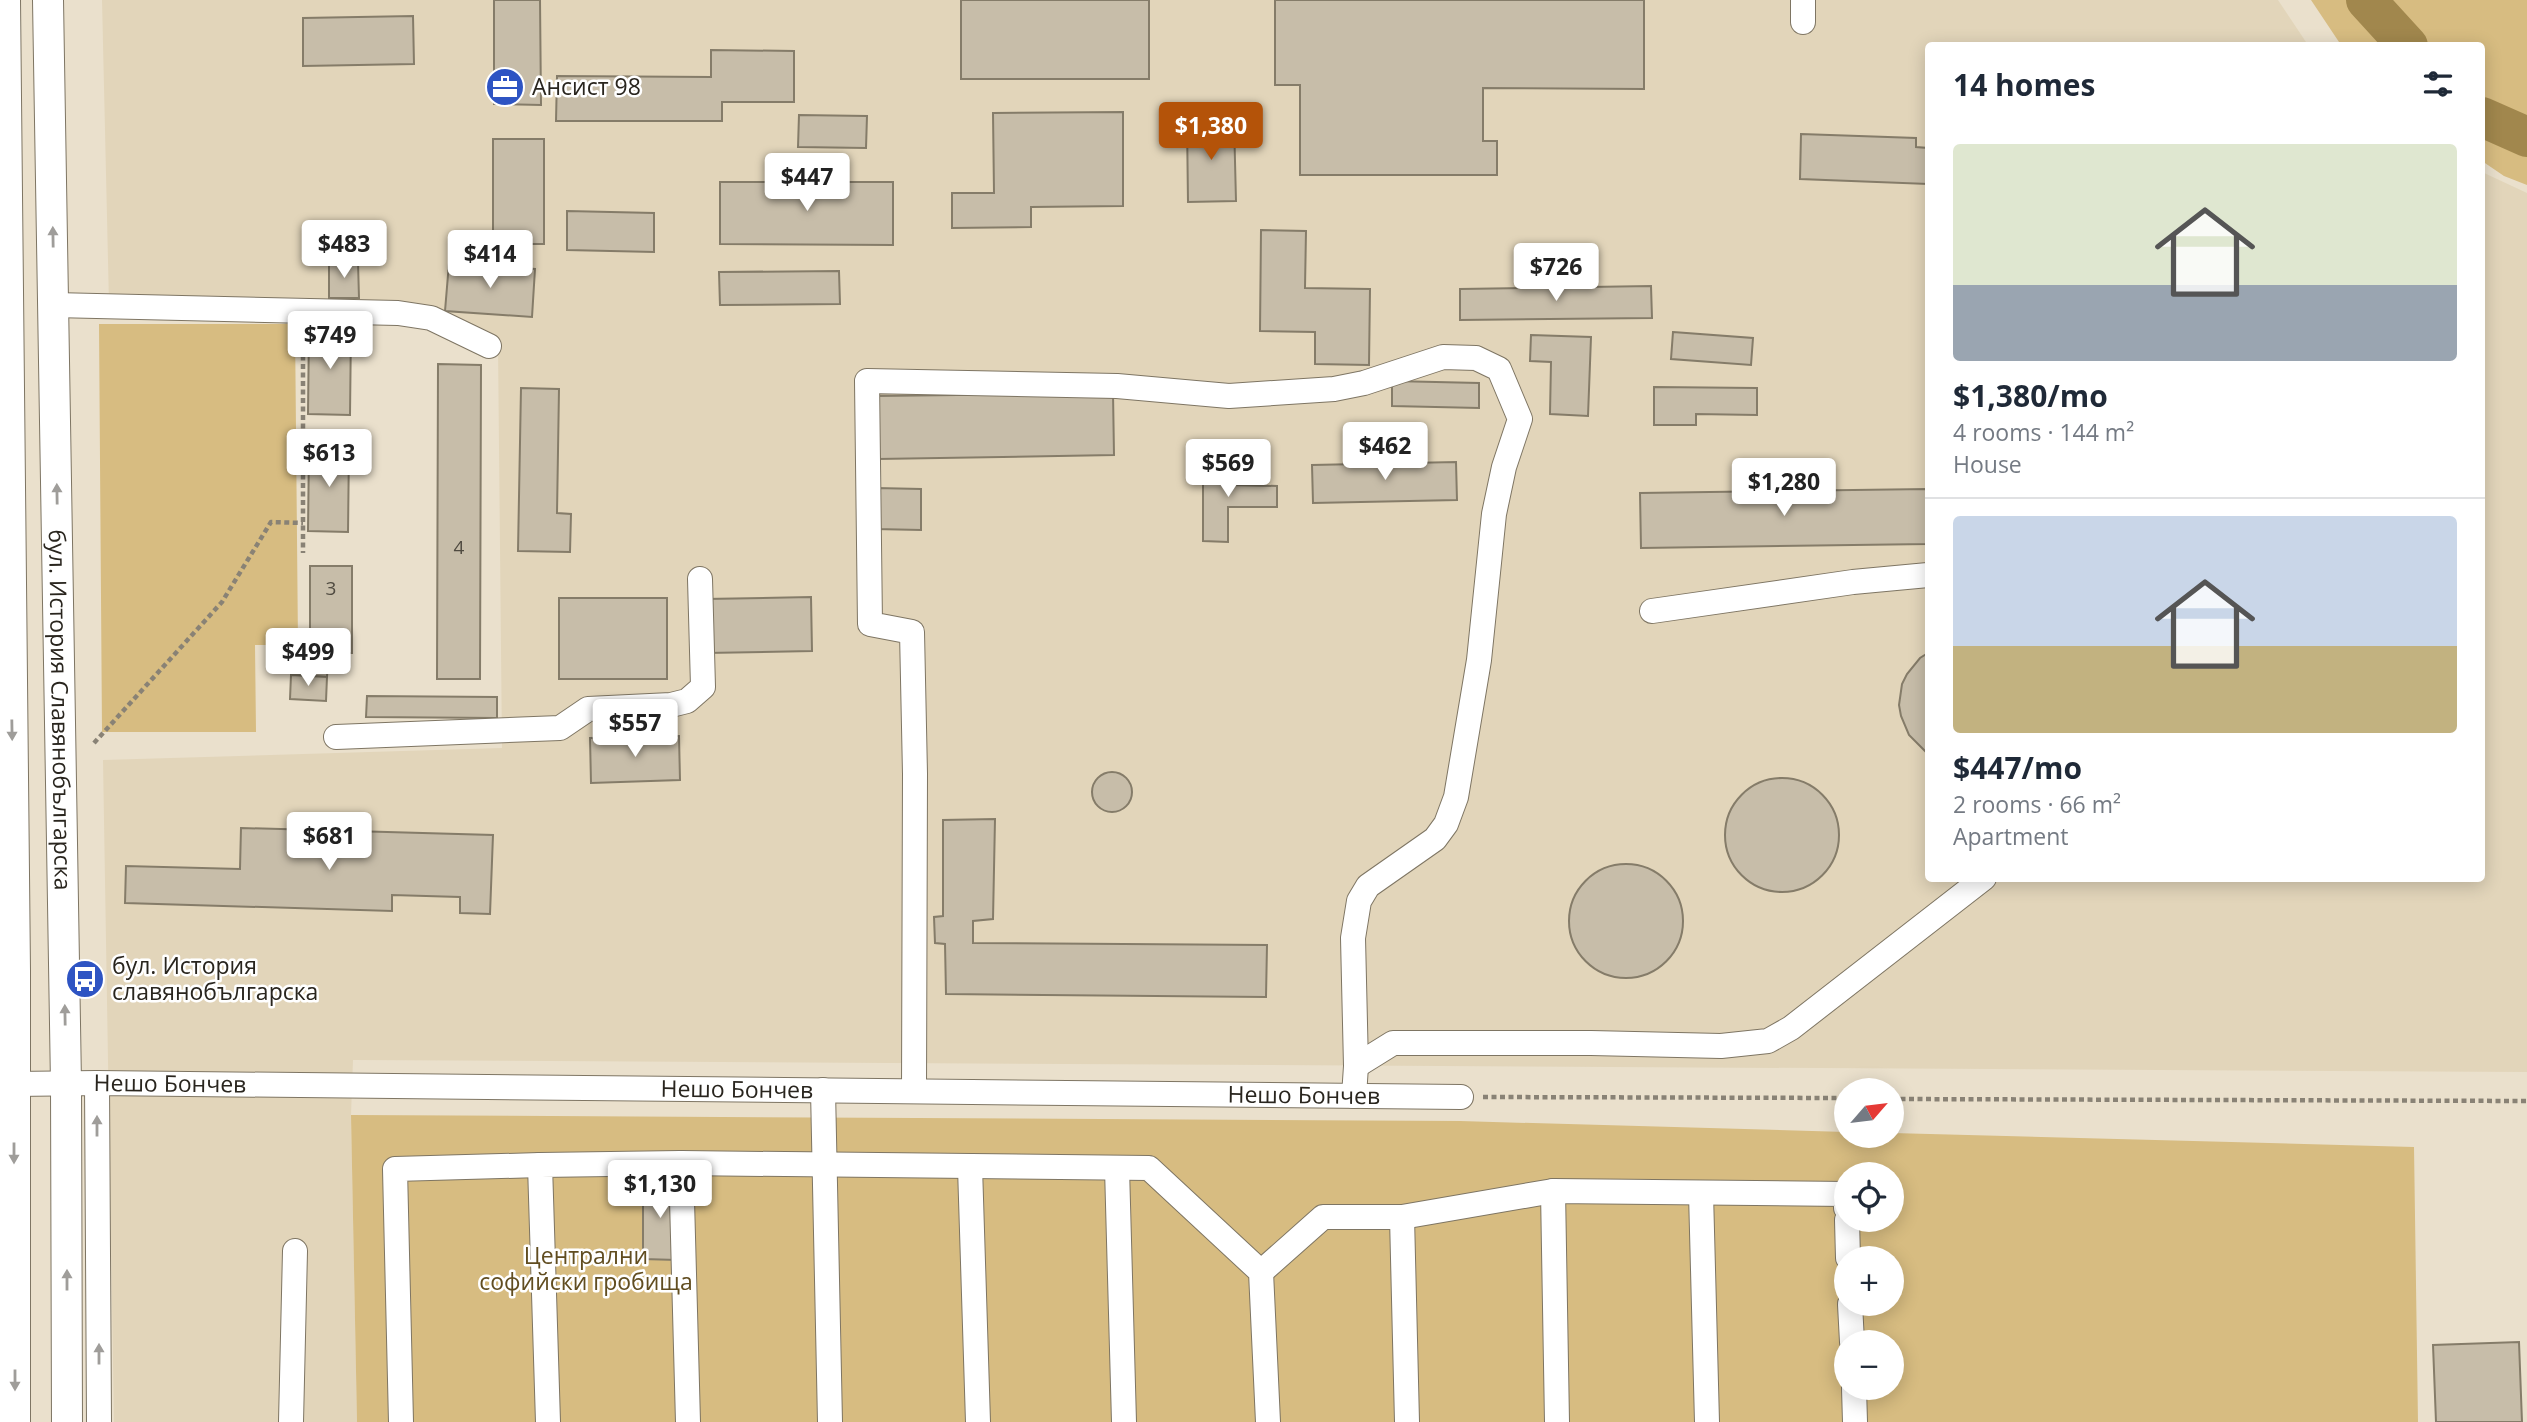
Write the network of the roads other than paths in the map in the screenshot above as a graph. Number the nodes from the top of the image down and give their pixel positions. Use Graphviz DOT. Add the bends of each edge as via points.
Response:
graph roads {
  1 [pos="5,0"];
  2 [pos="48,0"];
  3 [pos="54,305"];
  4 [pos="489,346"];
  5 [pos="1925,575"];
  6 [pos="700,579"];
  7 [pos="1652,611"];
  8 [pos="336,737"];
  9 [pos="1979,882"];
  10 [pos="1356,1066"];
  11 [pos="97,1083"];
  12 [pos="14,1084"];
  13 [pos="66,1084"];
  14 [pos="823,1090"];
  15 [pos="914,1091"];
  16 [pos="1354,1096"];
  17 [pos="1461,1097"];
  18 [pos="681,1163"];
  19 [pos="824,1163"];
  20 [pos="540,1165"];
  21 [pos="970,1167"];
  22 [pos="1117,1168"];
  23 [pos="1553,1191"];
  24 [pos="1701,1193"];
  25 [pos="1834,1194"];
  26 [pos="1402,1217"];
  27 [pos="295,1251"];
  28 [pos="1261,1272"];
  29 [pos="1854,1400"];
  30 [pos="15,1422"];
  31 [pos="67,1422"];
  32 [pos="99,1422"];
  33 [pos="291,1422"];
  34 [pos="401,1422"];
  35 [pos="548,1422"];
  36 [pos="688,1422"];
  37 [pos="830,1422"];
  38 [pos="978,1422"];
  39 [pos="1124,1422"];
  40 [pos="1268,1422"];
  41 [pos="1407,1422"];
  42 [pos="1558,1422"];
  43 [pos="1707,1422"];
  44 [pos="1855,1422"];
  1 -- 12 [label="main road, бул. История Славянобългарска, one-way"];
  3 -- 2 [label="main road, бул. История Славянобългарска, one-way"];
  3 -- 4 [label="street" via="398,313 431,318"];
  13 -- 3 [label="main road, бул. История Славянобългарска, one-way"];
  5 -- 7 [label="street"];
  6 -- 8 [label="street" via="703,687 687,701 588,709 560,728"];
  9 -- 10 [label="street" via="1768,1041 1721,1046 1393,1042"];
  10 -- 15 [label="street" via="1353,938 1359,901 1368,886 1435,839 1446,824 1456,797 1468,729 1494,514 1520,419 1499,369 1476,358 1443,357 1334,388 1230,396 1117,386 867,381 870,624 912,632"];
  10 -- 16 [label="street"];
  11 -- 13 [label="street, Нешо Бончев"];
  11 -- 14 [label="street, Нешо Бончев"];
  32 -- 11 [label="street, one-way"];
  12 -- 13 [label="street, Нешо Бончев"];
  12 -- 30 [label="main road, бул. История Славянобългарска, one-way"];
  31 -- 13 [label="main road, бул. История Славянобългарска, one-way"];
  14 -- 15 [label="street, Нешо Бончев"];
  14 -- 19 [label="street"];
  15 -- 16 [label="street, Нешо Бончев"];
  16 -- 17 [label="street, Нешо Бончев"];
  18 -- 19 [label="street"];
  18 -- 20 [label="street"];
  18 -- 36 [label="street"];
  19 -- 21 [label="street"];
  19 -- 37 [label="street"];
  20 -- 34 [label="street" via="395,1169"];
  20 -- 35 [label="street"];
  21 -- 22 [label="street"];
  21 -- 38 [label="street"];
  22 -- 28 [label="street" via="1149,1168"];
  22 -- 39 [label="street"];
  23 -- 24 [label="street"];
  23 -- 26 [label="street"];
  23 -- 42 [label="street"];
  24 -- 25 [label="street"];
  24 -- 43 [label="street"];
  26 -- 28 [label="street" via="1323,1217"];
  26 -- 41 [label="street"];
  27 -- 33 [label="street"];
  28 -- 40 [label="street"];
  29 -- 44 [label="street"];
}
